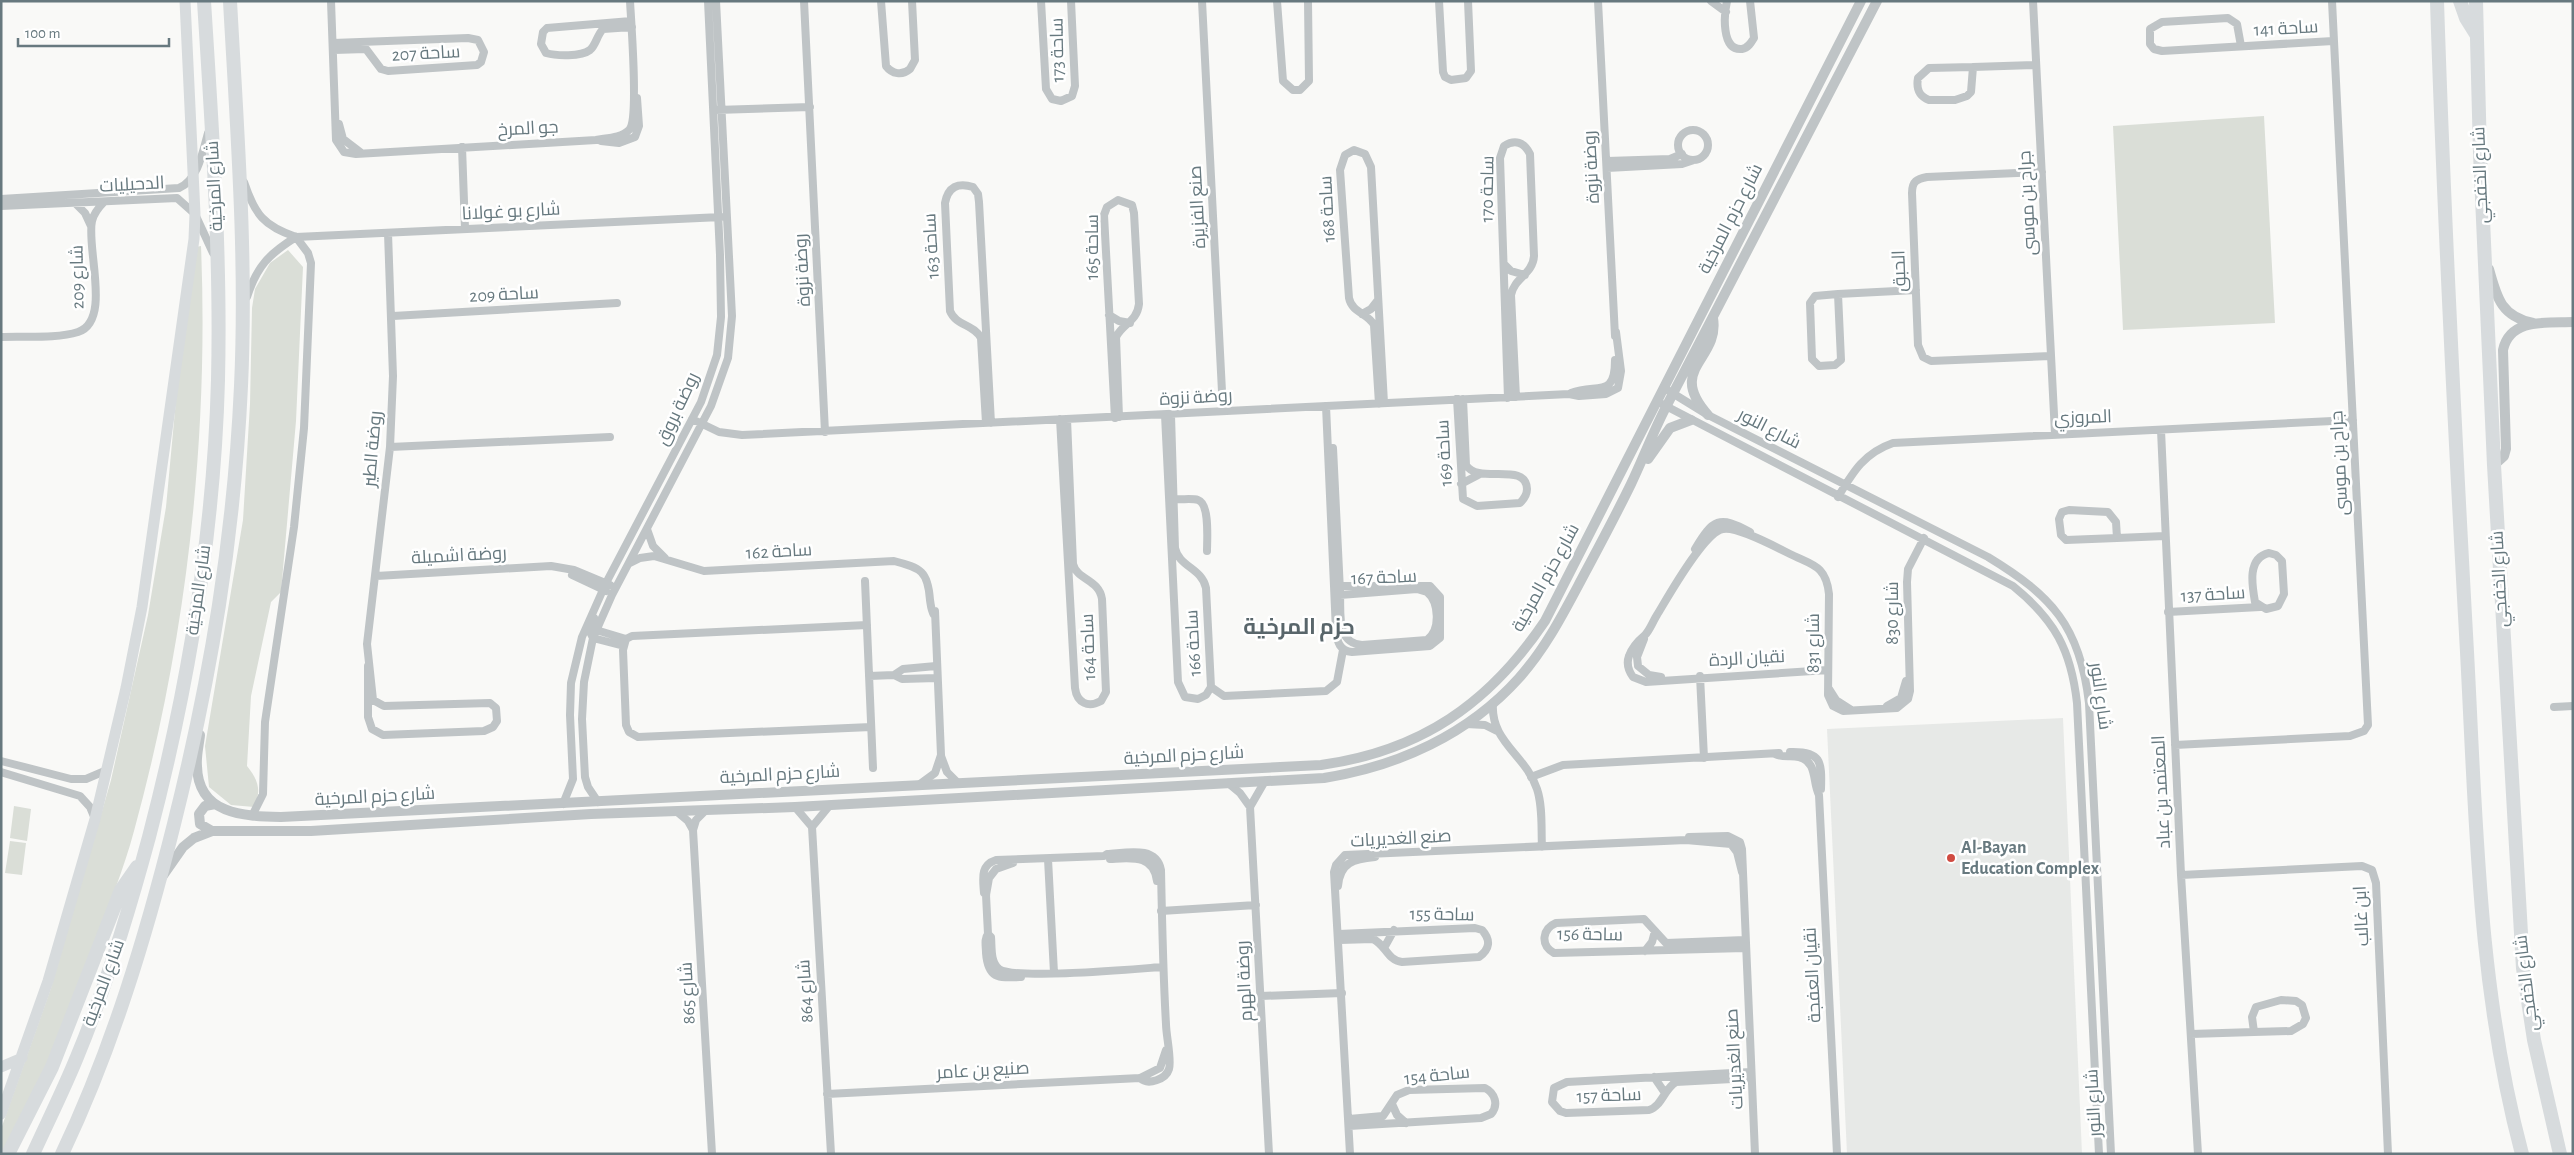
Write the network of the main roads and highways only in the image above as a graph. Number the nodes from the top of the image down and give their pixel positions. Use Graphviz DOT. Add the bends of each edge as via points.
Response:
graph roads {
  1 [pos="185,1"];
  2 [pos="204,1"];
  3 [pos="230,1"];
  4 [pos="2436,1"];
  5 [pos="2460,1"];
  6 [pos="2476,1"];
  7 [pos="2477,34"];
  8 [pos="142,863"];
  9 [pos="22,1058"];
  10 [pos="1,1067"];
  11 [pos="1,1114"];
  12 [pos="8,1154"];
  13 [pos="33,1154"];
  14 [pos="62,1154"];
  15 [pos="2522,1154"];
  16 [pos="2560,1154"];
  1 -- 9 [label="main road, شارع المرخية" via="194,239 142,607 95,819 48,982"];
  2 -- 8 [label="highway, شارع المرخية" via="219,272 218,383 202,576 187,674"];
  3 -- 14 [label="highway, شارع المرخية" via="239,168 242,315 236,483 226,571 208,677 142,944 98,1069"];
  4 -- 15 [label="highway, شارع الخفجي" via="2481,909 2497,1045"];
  5 -- 7 [label="highway"];
  6 -- 7 [label="highway, شارع الخفجي"];
  7 -- 16 [label="highway, شارع الخفجي" via="2494,465 2523,968 2534,1040"];
  8 -- 12 [label="highway" via="121,890 52,1067"];
  8 -- 13 [label="highway, شارع المرخية" via="120,938 81,1047"];
  9 -- 10 [label="main road"];
  9 -- 11 [label="main road, شارع المرخية"];
}
